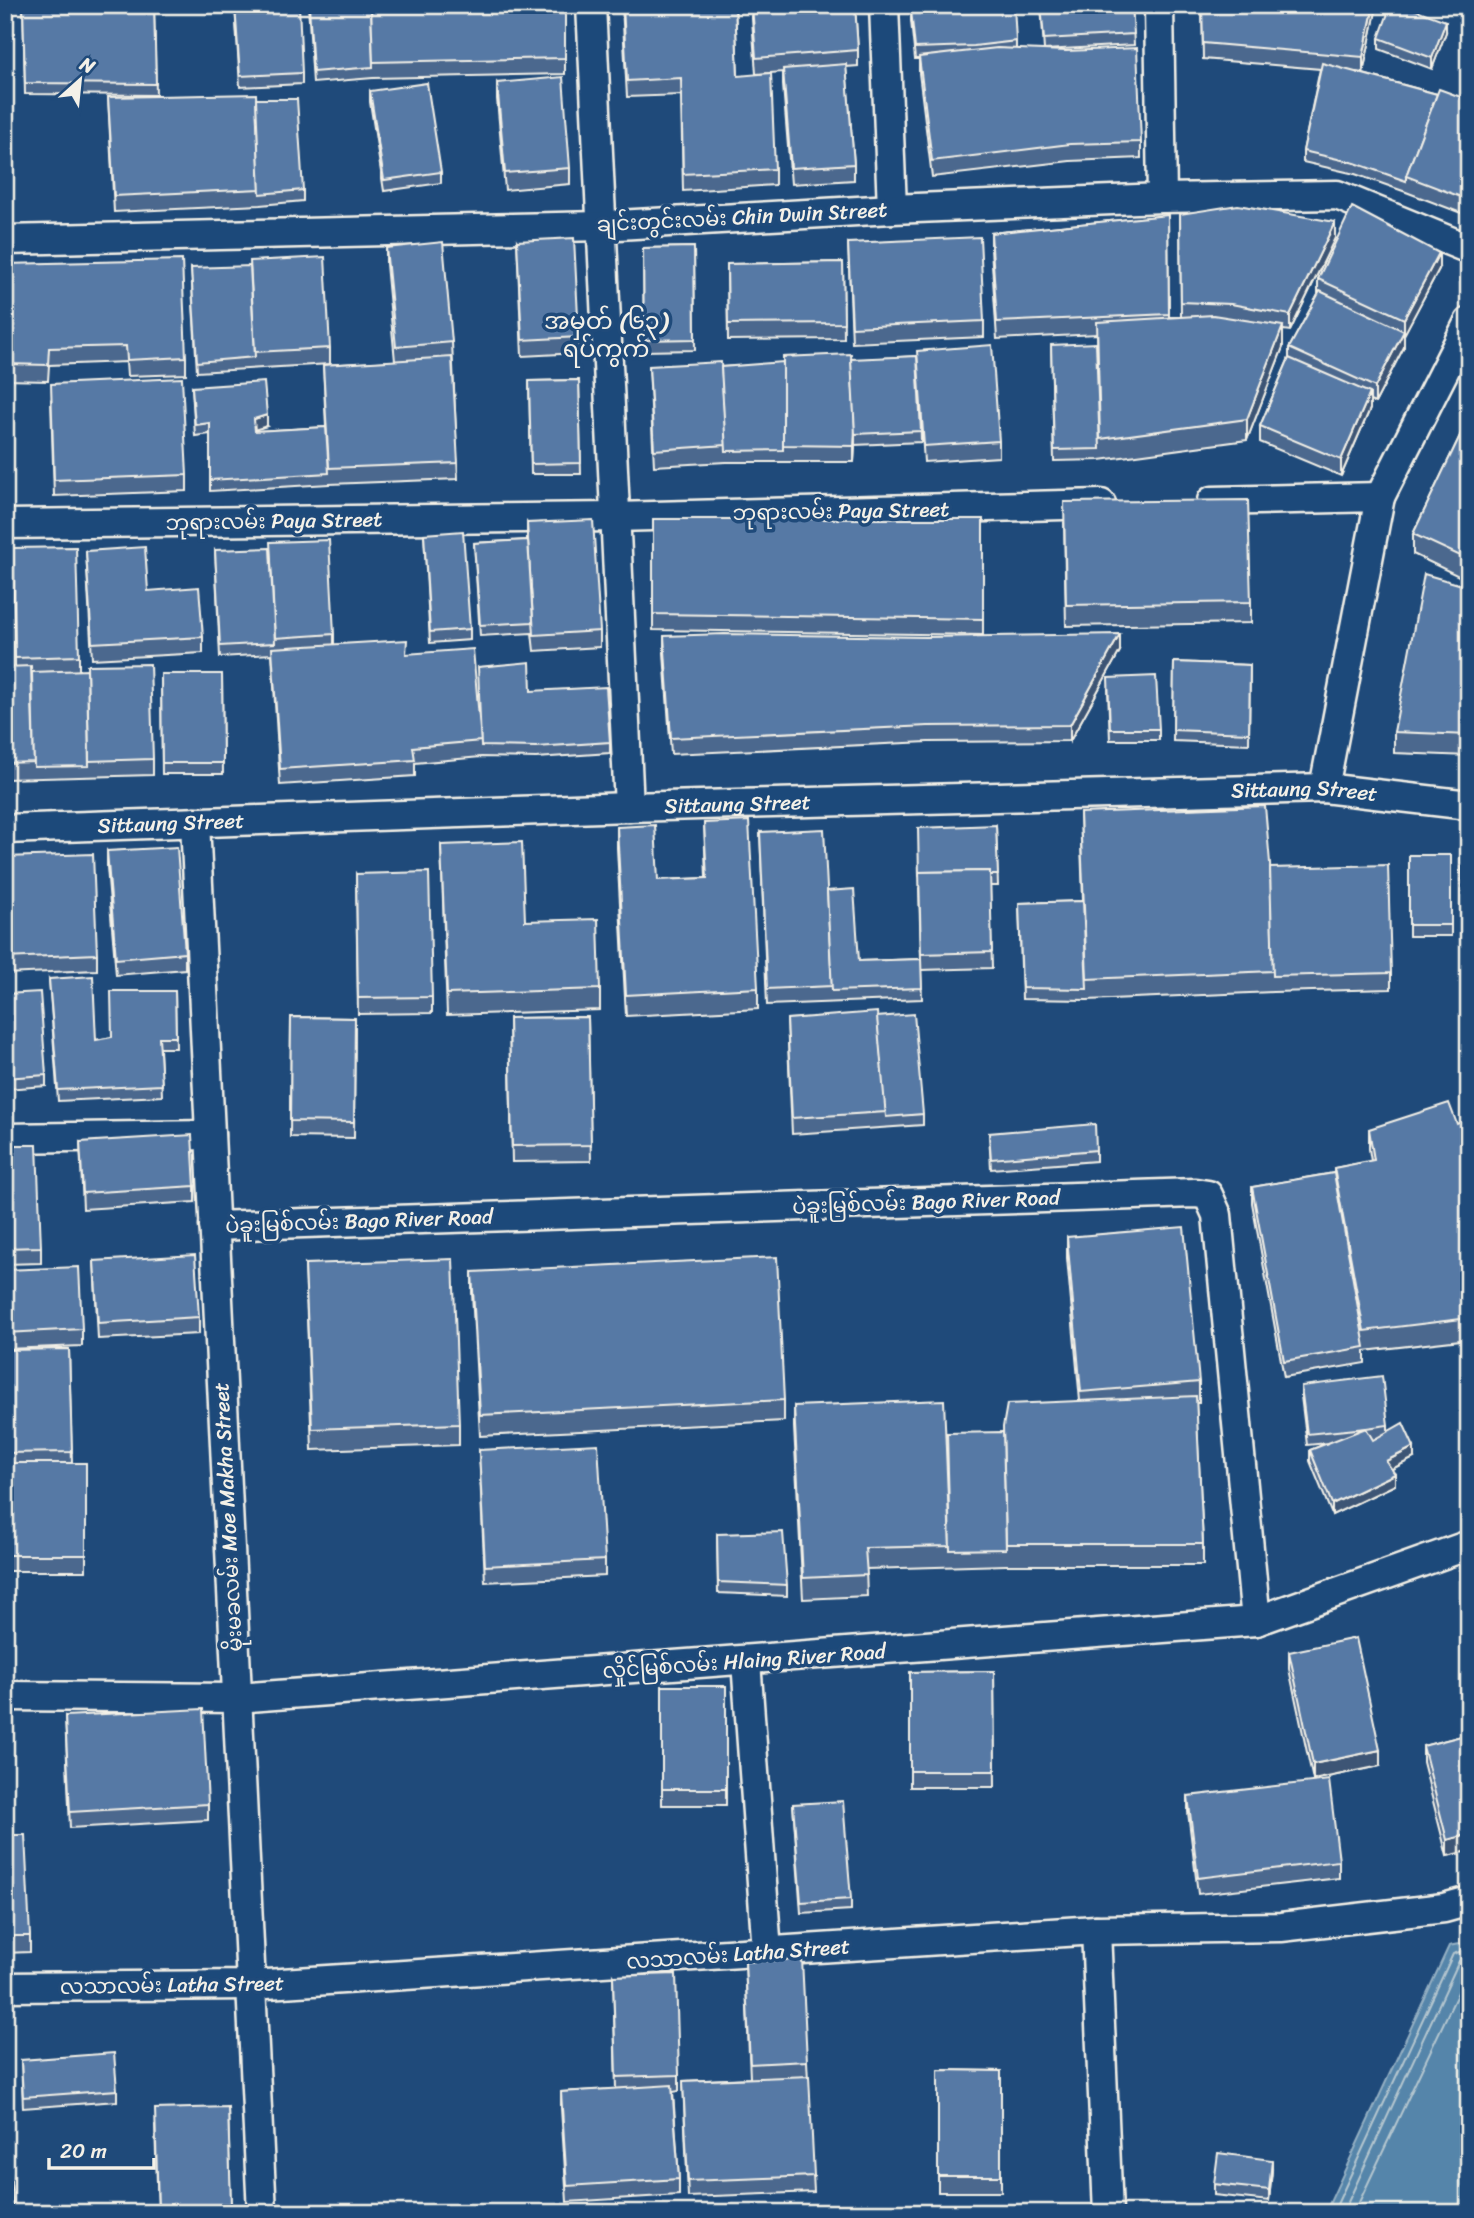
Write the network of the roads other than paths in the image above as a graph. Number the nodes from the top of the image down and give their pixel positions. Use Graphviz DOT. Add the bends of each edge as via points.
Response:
graph roads {
  1 [pos="591,5"];
  2 [pos="884,5"];
  3 [pos="1158,5"];
  4 [pos="1162,198"];
  5 [pos="892,209"];
  6 [pos="601,226"];
  7 [pos="5,240"];
  8 [pos="1469,249"];
  9 [pos="1469,323"];
  10 [pos="1380,497"];
  11 [pos="1186,502"];
  12 [pos="1130,503"];
  13 [pos="617,517"];
  14 [pos="5,524"];
  15 [pos="1324,788"];
  16 [pos="1469,806"];
  17 [pos="629,807"];
  18 [pos="195,822"];
  19 [pos="5,829"];
  20 [pos="209,1135"];
  21 [pos="5,1138"];
  22 [pos="214,1226"];
  23 [pos="1469,1545"];
  24 [pos="1256,1621"];
  25 [pos="746,1661"];
  26 [pos="5,1696"];
  27 [pos="237,1698"];
  28 [pos="1469,1901"];
  29 [pos="1096,1930"];
  30 [pos="767,1952"];
  31 [pos="251,1985"];
  32 [pos="5,1987"];
  33 [pos="262,2213"];
  34 [pos="1108,2213"];
  1 -- 6 [label="street"];
  2 -- 5 [label="street"];
  3 -- 4 [label="street"];
  4 -- 5 [label="street, ချင်းတွင်းလမ်း Chin Dwin Street"];
  4 -- 8 [label="street, ချင်းတွင်းလမ်း Chin Dwin Street" via="1337,195"];
  5 -- 6 [label="street, ချင်းတွင်းလမ်း Chin Dwin Street"];
  6 -- 7 [label="street, ချင်းတွင်းလမ်း Chin Dwin Street"];
  6 -- 13 [label="street"];
  9 -- 10 [label="street"];
  10 -- 11 [label="street"];
  10 -- 15 [label="street"];
  12 -- 13 [label="street, ဘုရားလမ်း Paya Street"];
  13 -- 14 [label="street, ဘုရားလမ်း Paya Street"];
  13 -- 17 [label="street"];
  15 -- 16 [label="street, Sittaung Street"];
  15 -- 17 [label="street, Sittaung Street"];
  17 -- 18 [label="street, Sittaung Street"];
  18 -- 19 [label="street, Sittaung Street"];
  18 -- 20 [label="street, မိုးမခလမ်း Moe Makha Street"];
  20 -- 21 [label="street"];
  20 -- 22 [label="street, မိုးမခလမ်း Moe Makha Street"];
  22 -- 24 [label="street, ပဲခူးမြစ်လမ်း Bago River Road" via="1208,1195 1217,1216"];
  22 -- 27 [label="street, မိုးမခလမ်း Moe Makha Street"];
  23 -- 24 [label="street, လှိုင်မြစ်လမ်း Hlaing River Road"];
  24 -- 25 [label="street, လှိုင်မြစ်လမ်း Hlaing River Road"];
  25 -- 27 [label="street, လှိုင်မြစ်လမ်း Hlaing River Road"];
  25 -- 30 [label="street"];
  26 -- 27 [label="street, လှိုင်မြစ်လမ်း Hlaing River Road"];
  27 -- 31 [label="street, မိုးမခလမ်း Moe Makha Street"];
  28 -- 29 [label="street, လသာလမ်း Latha Street" via="1444,1908 1281,1927"];
  29 -- 30 [label="street, လသာလမ်း Latha Street"];
  29 -- 34 [label="street"];
  30 -- 31 [label="street, လသာလမ်း Latha Street"];
  31 -- 32 [label="street, လသာလမ်း Latha Street"];
  31 -- 33 [label="street, မိုးမခလမ်း Moe Makha Street"];
}
